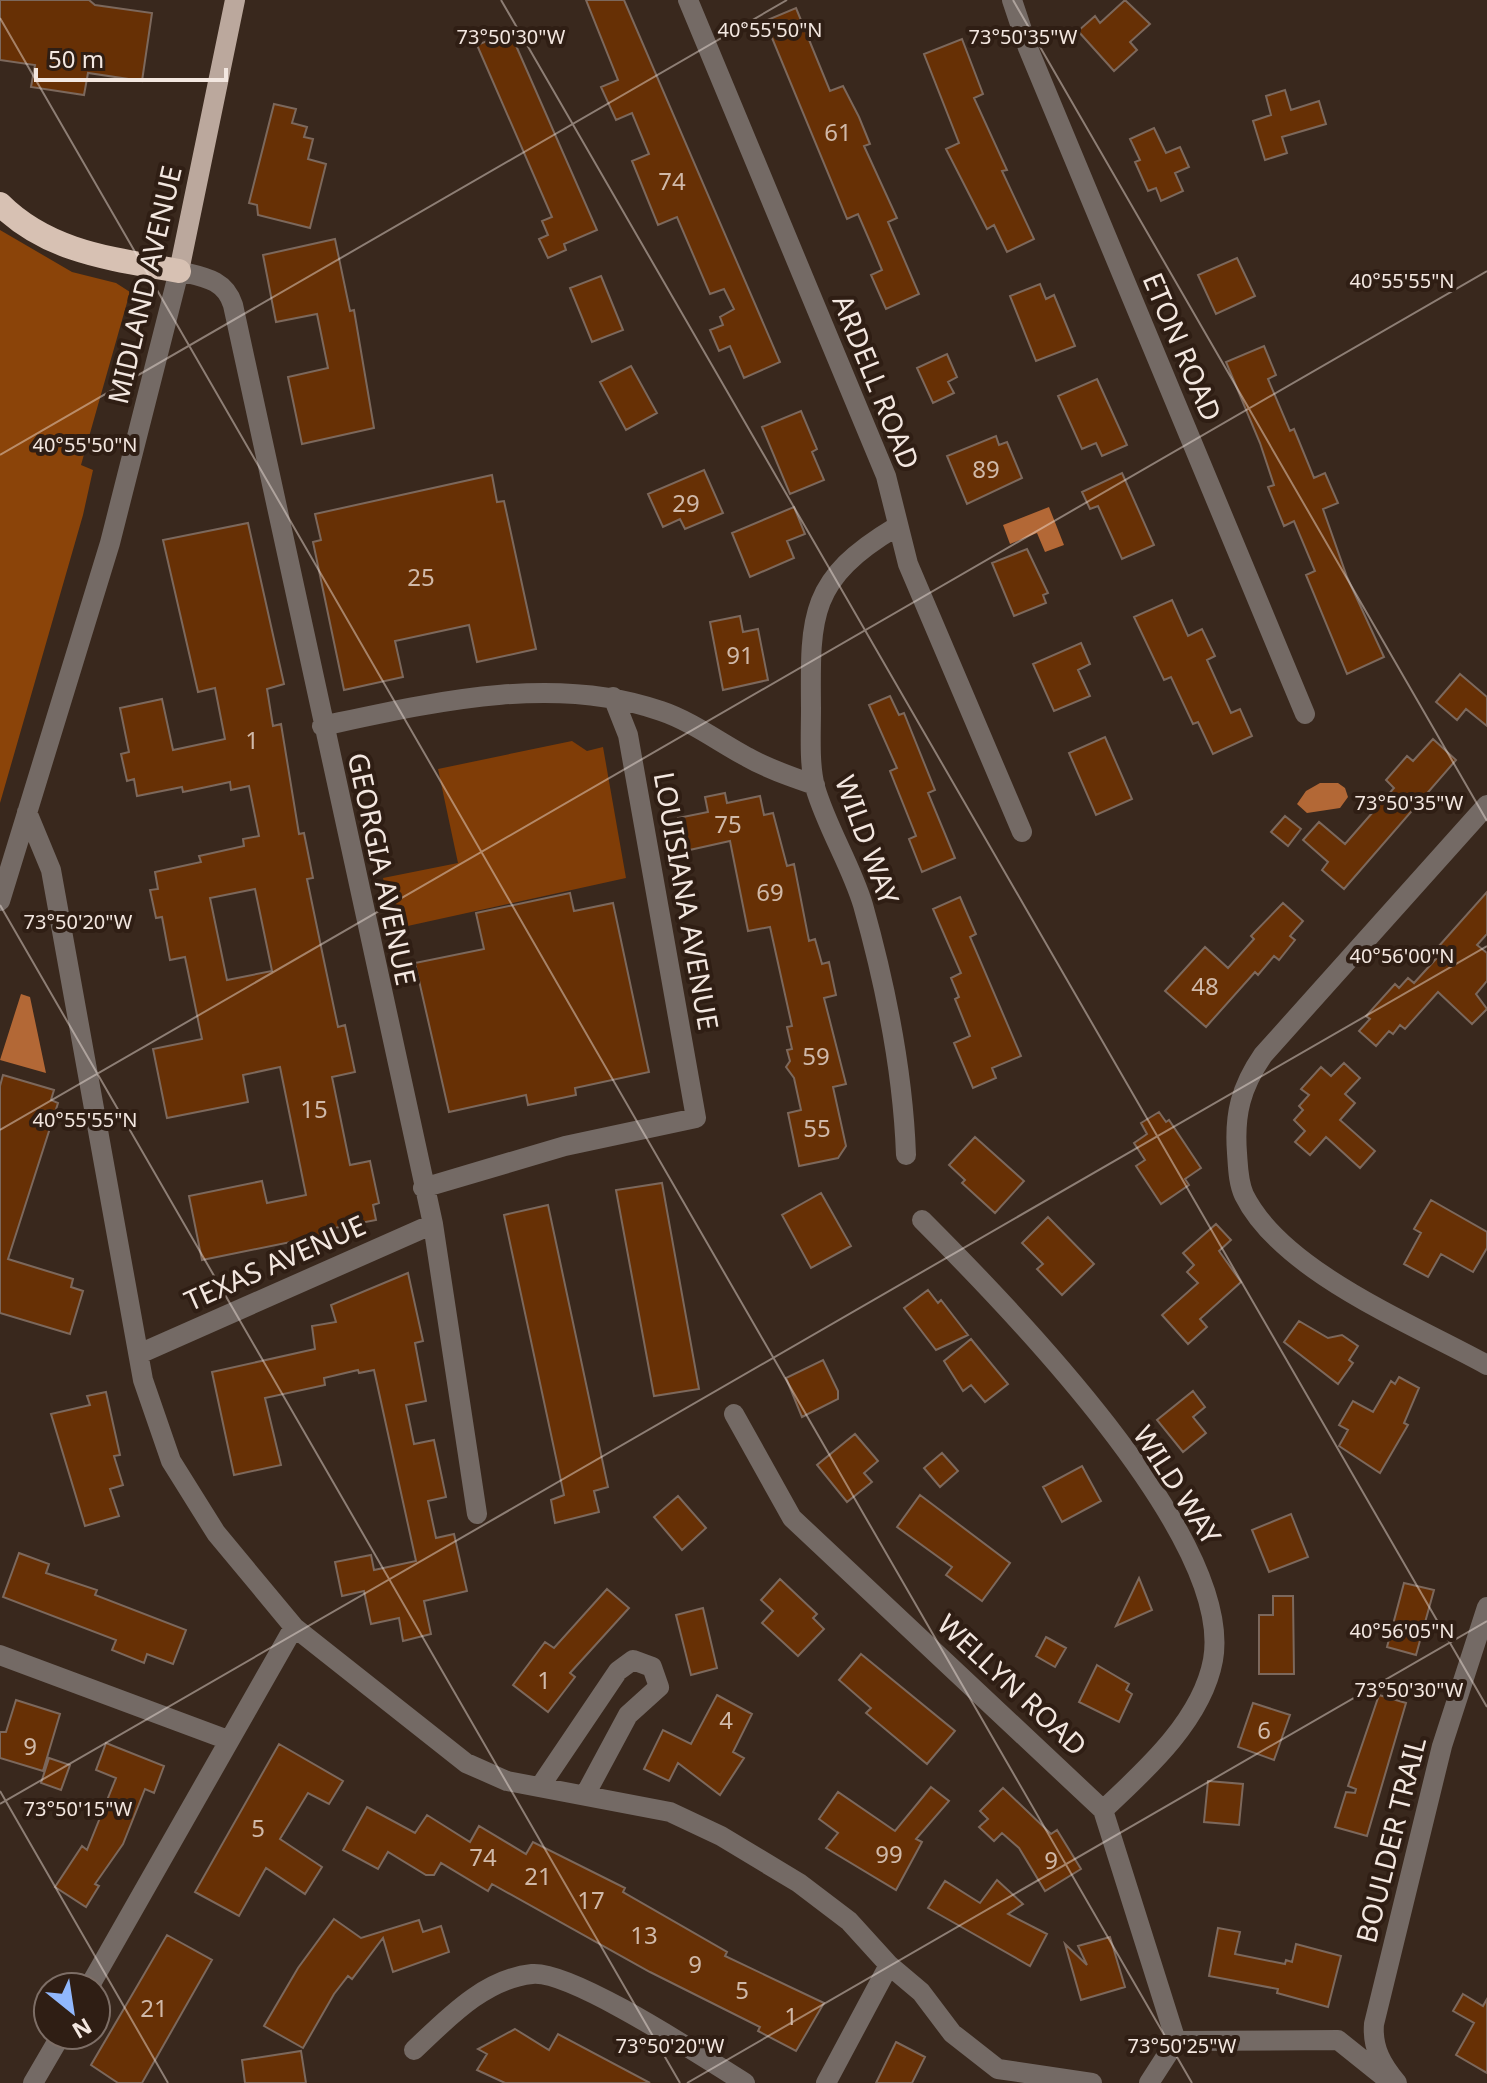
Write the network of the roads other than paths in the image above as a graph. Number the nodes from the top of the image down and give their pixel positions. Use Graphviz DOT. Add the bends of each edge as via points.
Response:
graph roads {
  1 [pos="235,0"];
  2 [pos="688,0"];
  3 [pos="1012,0"];
  4 [pos="0,204"];
  5 [pos="179,271"];
  6 [pos="896,527"];
  7 [pos="613,697"];
  8 [pos="1305,714"];
  9 [pos="322,726"];
  10 [pos="815,785"];
  11 [pos="1487,805"];
  12 [pos="27,812"];
  13 [pos="1022,832"];
  14 [pos="0,901"];
  15 [pos="906,1155"];
  16 [pos="423,1188"];
  17 [pos="922,1220"];
  18 [pos="433,1224"];
  19 [pos="139,1354"];
  20 [pos="1487,1365"];
  21 [pos="734,1414"];
  22 [pos="477,1514"];
  23 [pos="1487,1607"];
  24 [pos="294,1627"];
  25 [pos="0,1655"];
  26 [pos="228,1740"];
  27 [pos="541,1785"];
  28 [pos="585,1795"];
  29 [pos="1103,1810"];
  30 [pos="889,1965"];
  31 [pos="98,1971"];
  32 [pos="1176,2041"];
  33 [pos="414,2050"];
  34 [pos="52,2051"];
  35 [pos="33,2083"];
  36 [pos="745,2083"];
  37 [pos="826,2083"];
  38 [pos="1092,2083"];
  39 [pos="1149,2083"];
  40 [pos="1394,2083"];
  1 -- 5 [label="main road, MIDLAND AVENUE"];
  2 -- 6 [label="street, ARDELL ROAD" via="886,476"];
  3 -- 8 [label="street, ETON ROAD"];
  4 -- 5 [label="highway" via="27,227 63,246"];
  5 -- 9 [label="street, GEORGIA AVENUE" via="216,281 231,299"];
  5 -- 12 [label="street, MIDLAND AVENUE" via="110,543"];
  6 -- 10 [label="street, WILD WAY" via="864,546 822,593 811,629"];
  6 -- 13 [label="street, ARDELL ROAD"];
  7 -- 9 [label="street" via="477,697"];
  7 -- 10 [label="street" via="663,711 749,759"];
  7 -- 16 [label="street, LOUISIANA AVENUE" via="628,735 696,1118 565,1146"];
  9 -- 16 [label="street, GEORGIA AVENUE"];
  10 -- 15 [label="street, WILD WAY" via="862,902 885,990 904,1093"];
  11 -- 20 [label="street" via="1263,1055 1238,1100 1236,1143 1243,1192 1277,1241 1347,1288"];
  12 -- 14 [label="street, MIDLAND AVENUE"];
  12 -- 19 [label="street" via="51,870"];
  16 -- 18 [label="street, GEORGIA AVENUE"];
  17 -- 29 [label="street, WILD WAY" via="1068,1374 1181,1534 1207,1589 1214,1624 1213,1660 1201,1695 1132,1784"];
  18 -- 19 [label="street, TEXAS AVENUE"];
  18 -- 22 [label="street, GEORGIA AVENUE"];
  19 -- 24 [label="street" via="171,1461 216,1533"];
  21 -- 29 [label="street, WELLYN ROAD" via="792,1518"];
  23 -- 40 [label="street, BOULDER TRAIL" via="1442,1746 1374,2024 1373,2042"];
  24 -- 26 [label="street"];
  24 -- 27 [label="street" via="466,1763 507,1781"];
  25 -- 26 [label="street"];
  26 -- 31 [label="street"];
  27 -- 28 [label="street"];
  27 -- 28 [label="street" via="618,1671 633,1660 652,1667 659,1687 628,1715"];
  28 -- 30 [label="street" via="670,1812 721,1836 836,1911"];
  29 -- 32 [label="street, WELLYN ROAD"];
  30 -- 37 [label="street"];
  30 -- 38 [label="street" via="921,1992 952,2033 998,2069"];
  32 -- 39 [label="street"];
  32 -- 40 [label="street" via="1338,2040"];
  33 -- 36 [label="street" via="464,2004 512,1979 544,1975 607,2000"];
  34 -- 35 [label="street"];
}
